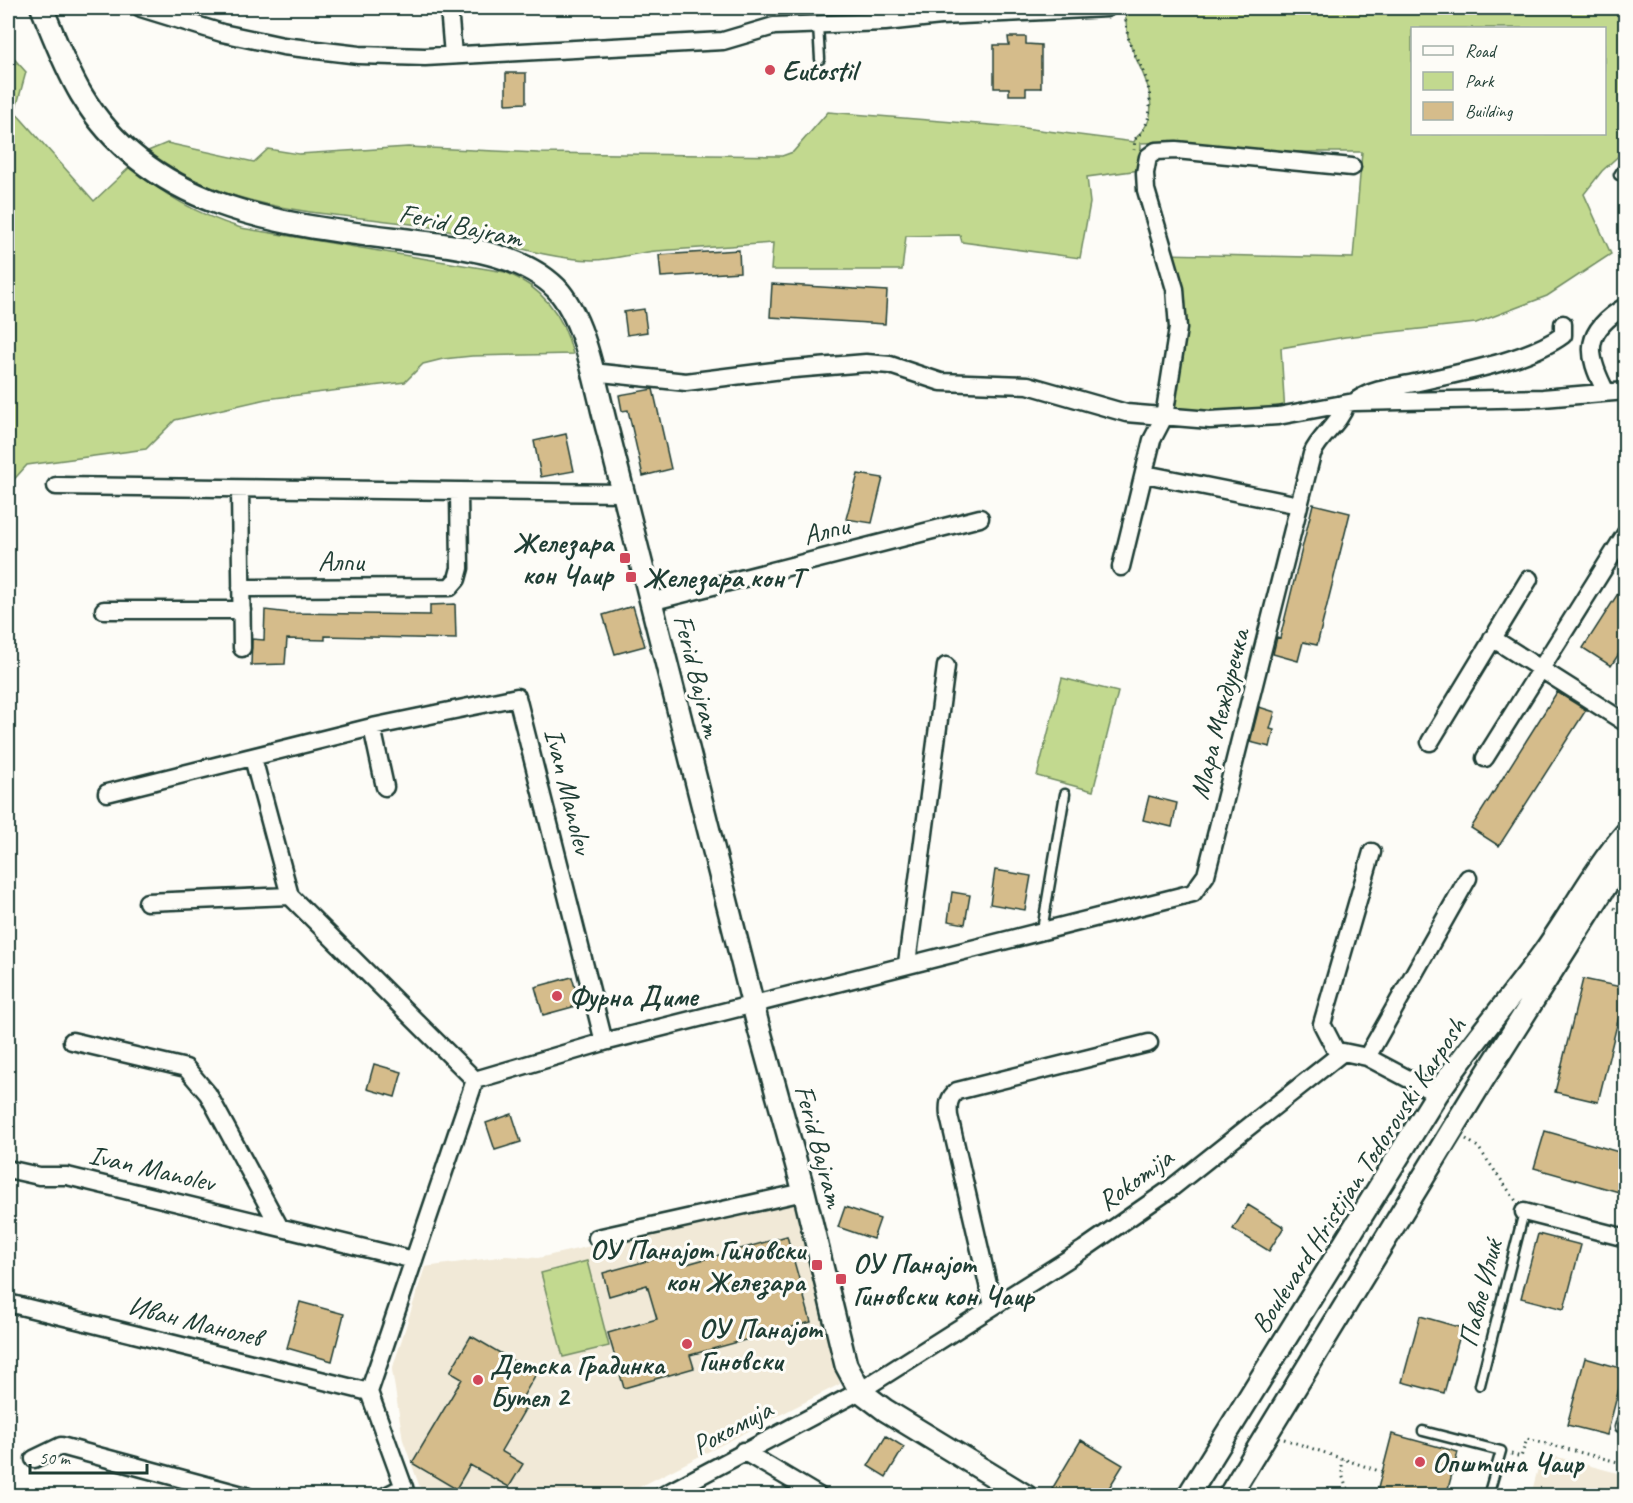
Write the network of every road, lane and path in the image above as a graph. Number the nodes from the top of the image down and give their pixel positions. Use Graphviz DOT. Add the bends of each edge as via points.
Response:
graph roads {
  1 [pos="42,8"];
  2 [pos="141,8"];
  3 [pos="449,8"];
  4 [pos="1107,8"];
  5 [pos="1125,8"];
  6 [pos="948,12"];
  7 [pos="818,25"];
  8 [pos="453,55"];
  9 [pos="820,59"];
  10 [pos="1135,160"];
  11 [pos="1626,164"];
  12 [pos="1352,166"];
  13 [pos="1619,176"];
  14 [pos="1626,306"];
  15 [pos="1563,324"];
  16 [pos="591,372"];
  17 [pos="1626,391"];
  18 [pos="1606,392"];
  19 [pos="1350,403"];
  20 [pos="1164,417"];
  21 [pos="1145,474"];
  22 [pos="56,486"];
  23 [pos="240,489"];
  24 [pos="459,492"];
  25 [pos="624,493"];
  26 [pos="1299,505"];
  27 [pos="980,518"];
  28 [pos="1626,533"];
  29 [pos="1121,567"];
  30 [pos="1529,579"];
  31 [pos="242,588"];
  32 [pos="650,602"];
  33 [pos="104,610"];
  34 [pos="242,610"];
  35 [pos="1492,638"];
  36 [pos="242,648"];
  37 [pos="946,666"];
  38 [pos="1539,669"];
  39 [pos="1626,723"];
  40 [pos="372,727"];
  41 [pos="1430,742"];
  42 [pos="253,758"];
  43 [pos="1485,758"];
  44 [pos="385,787"];
  45 [pos="107,793"];
  46 [pos="1065,794"];
  47 [pos="1626,833"];
  48 [pos="1372,852"];
  49 [pos="1626,854"];
  50 [pos="1468,878"];
  51 [pos="290,896"];
  52 [pos="147,902"];
  53 [pos="1042,930"];
  54 [pos="907,963"];
  55 [pos="753,1005"];
  56 [pos="72,1041"];
  57 [pos="604,1042"];
  58 [pos="1149,1044"];
  59 [pos="1338,1055"];
  60 [pos="1367,1057"];
  61 [pos="475,1080"];
  62 [pos="1437,1094"];
  63 [pos="1452,1130"];
  64 [pos="12,1170"];
  65 [pos="804,1192"];
  66 [pos="1524,1212"];
  67 [pos="279,1226"];
  68 [pos="597,1238"];
  69 [pos="1626,1238"];
  70 [pos="414,1260"];
  71 [pos="8,1303"];
  72 [pos="993,1306"];
  73 [pos="1480,1385"];
  74 [pos="860,1391"];
  75 [pos="369,1392"];
  76 [pos="1626,1407"];
  77 [pos="1620,1427"];
  78 [pos="1423,1431"];
  79 [pos="1268,1433"];
  80 [pos="743,1451"];
  81 [pos="1501,1451"];
  82 [pos="1342,1459"];
  83 [pos="34,1460"];
  84 [pos="1626,1464"];
  85 [pos="1382,1472"];
  86 [pos="405,1491"];
  87 [pos="246,1496"];
  88 [pos="386,1496"];
  89 [pos="662,1496"];
  90 [pos="819,1496"];
  91 [pos="1026,1496"];
  92 [pos="1188,1496"];
  93 [pos="1229,1496"];
  94 [pos="1362,1496"];
  95 [pos="1488,1496"];
  1 -- 16 [label="street, Ferid Bajram" via="82,96 113,135 171,182 241,213 446,245 530,270 564,300 583,341"];
  2 -- 8 [label="street" via="222,33 283,46 359,55"];
  3 -- 8 [label="street"];
  4 -- 6 [label="street"];
  5 -- 10 [label="path" via="1129,40 1146,80 1150,115 1143,132 1135,139"];
  6 -- 7 [label="street"];
  7 -- 8 [label="street" via="774,26 723,42"];
  7 -- 9 [label="lane"];
  11 -- 13 [label="lane"];
  12 -- 20 [label="street" via="1176,150 1156,151 1148,157 1146,190 1179,313"];
  14 -- 18 [label="street" via="1604,320 1591,344 1592,363"];
  15 -- 19 [label="street" via="1563,334 1527,352 1476,369 1373,392"];
  16 -- 20 [label="street" via="686,382 866,363 890,365 942,382 1028,385 1126,413"];
  16 -- 25 [label="street, Ferid Bajram"];
  17 -- 18 [label="street"];
  18 -- 19 [label="street" via="1544,398"];
  19 -- 20 [label="street" via="1248,418"];
  19 -- 26 [label="street, Мара Междуречка" via="1316,445"];
  20 -- 21 [label="street" via="1152,440"];
  21 -- 26 [label="street"];
  21 -- 29 [label="street"];
  22 -- 23 [label="street"];
  23 -- 24 [label="street"];
  23 -- 31 [label="street"];
  24 -- 25 [label="street"];
  24 -- 31 [label="street, Алпи" via="460,568 450,587"];
  25 -- 32 [label="street, Ferid Bajram"];
  26 -- 53 [label="street, Мара Междуречка" via="1203,882 1187,896"];
  27 -- 32 [label="street, Алпи"];
  28 -- 38 [label="street"];
  30 -- 35 [label="street"];
  31 -- 34 [label="street"];
  32 -- 55 [label="street, Ferid Bajram"];
  33 -- 34 [label="street"];
  34 -- 36 [label="street"];
  35 -- 38 [label="street"];
  35 -- 41 [label="street"];
  37 -- 54 [label="street"];
  38 -- 39 [label="street"];
  38 -- 43 [label="street"];
  40 -- 42 [label="street, Ivan Manolev"];
  40 -- 44 [label="street"];
  40 -- 57 [label="street, Ivan Manolev" via="517,697"];
  42 -- 45 [label="street, Ivan Manolev"];
  42 -- 51 [label="street"];
  46 -- 53 [label="lane"];
  47 -- 62 [label="street, Boulevard Hristijan Todorovski Karposh" via="1607,854 1543,955"];
  48 -- 59 [label="street" via="1322,1024"];
  49 -- 63 [label="street, Boulevard Hristijan Todorovski Karposh"];
  50 -- 60 [label="street"];
  51 -- 52 [label="street"];
  51 -- 61 [label="street"];
  53 -- 54 [label="street, Мара Междуречка"];
  54 -- 55 [label="street, Мара Междуречка"];
  55 -- 57 [label="street"];
  55 -- 65 [label="street, Ferid Bajram"];
  56 -- 67 [label="street, Ivan Manolev" via="186,1068 208,1094"];
  57 -- 61 [label="street"];
  58 -- 72 [label="street" via="952,1094 949,1116"];
  59 -- 60 [label="street" via="1348,1052"];
  59 -- 72 [label="street, Rokomija" via="1169,1190"];
  60 -- 62 [label="street"];
  61 -- 70 [label="street"];
  62 -- 92 [label="street, Boulevard Hristijan Todorovski Karposh"];
  63 -- 66 [label="path" via="1478,1147"];
  63 -- 79 [label="street, Boulevard Hristijan Todorovski Karposh"];
  64 -- 67 [label="street, Ivan Manolev" via="39,1176 67,1176"];
  65 -- 68 [label="street"];
  65 -- 74 [label="street, Ferid Bajram" via="846,1365"];
  66 -- 69 [label="street"];
  66 -- 73 [label="lane, Павле Илиќ"];
  67 -- 70 [label="street, Ivan Manolev"];
  70 -- 75 [label="street"];
  71 -- 75 [label="street, Иван Манолев"];
  72 -- 74 [label="street, Rokomija"];
  74 -- 80 [label="street, Рокомија"];
  74 -- 91 [label="street, Ferid Bajram"];
  75 -- 86 [label="street"];
  76 -- 77 [label="lane"];
  78 -- 81 [label="lane"];
  79 -- 82 [label="path"];
  79 -- 93 [label="street, Boulevard Hristijan Todorovski Karposh"];
  80 -- 89 [label="street, Рокомија"];
  80 -- 90 [label="street"];
  81 -- 84 [label="path" via="1521,1457 1527,1439"];
  81 -- 95 [label="lane"];
  82 -- 85 [label="path"];
  82 -- 94 [label="path" via="1346,1487"];
  83 -- 87 [label="street" via="61,1446"];
  86 -- 88 [label="street"];
}
